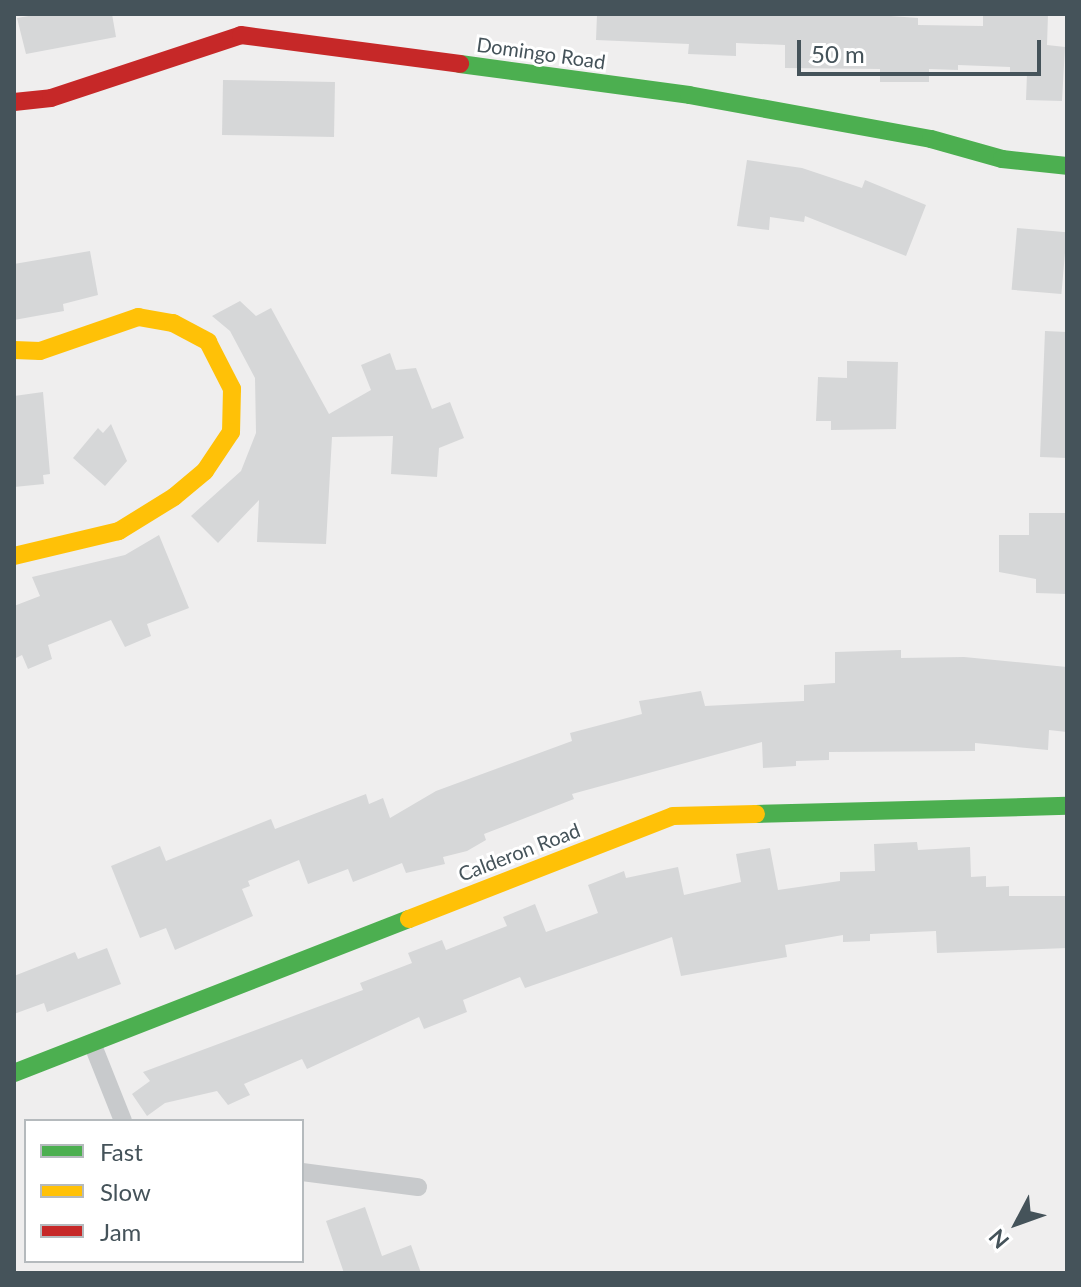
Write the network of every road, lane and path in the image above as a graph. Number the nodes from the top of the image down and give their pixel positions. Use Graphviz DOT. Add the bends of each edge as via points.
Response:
graph roads {
  1 [pos="14,102"];
  2 [pos="1067,166"];
  3 [pos="14,350"];
  4 [pos="14,556"];
  5 [pos="1067,806"];
  6 [pos="92,1043"];
  7 [pos="14,1073"];
  8 [pos="122,1119"];
  9 [pos="304,1172"];
  10 [pos="418,1187"];
  1 -- 2 [label="street, Domingo Road" via="51,98 241,35 689,95 931,139 1002,159"];
  3 -- 4 [label="street" via="40,351 138,317 173,323 208,342 232,389 231,432 205,471 119,531"];
  5 -- 6 [label="street, Calderon Road" via="673,816"];
  6 -- 7 [label="street, Calderon Road"];
  6 -- 8 [label="lane"];
  9 -- 10 [label="lane"];
}
